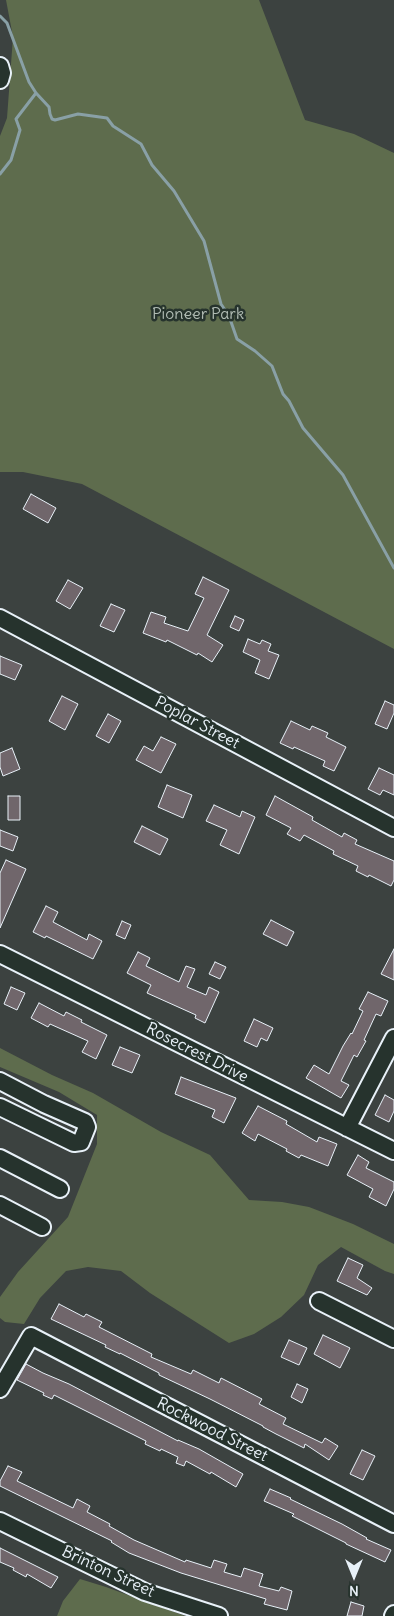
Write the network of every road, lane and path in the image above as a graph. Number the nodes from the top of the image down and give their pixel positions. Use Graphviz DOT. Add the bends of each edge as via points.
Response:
graph roads {
  1 [pos="0,66"];
  2 [pos="0,80"];
  3 [pos="0,618"];
  4 [pos="394,828"];
  5 [pos="0,954"];
  6 [pos="394,1038"];
  7 [pos="0,1081"];
  8 [pos="0,1107"];
  9 [pos="347,1128"];
  10 [pos="394,1151"];
  11 [pos="0,1158"];
  12 [pos="60,1189"];
  13 [pos="0,1205"];
  14 [pos="42,1228"];
  15 [pos="319,1301"];
  16 [pos="394,1339"];
  17 [pos="0,1389"];
  18 [pos="0,1520"];
  19 [pos="394,1524"];
  20 [pos="219,1616"];
  1 -- 2 [label="street"];
  3 -- 4 [label="street, Poplar Street"];
  5 -- 9 [label="street, Rosecrest Drive"];
  6 -- 9 [label="street"];
  7 -- 8 [label="street" via="85,1122 87,1127 81,1142 74,1143"];
  9 -- 10 [label="street, Rosecrest Drive"];
  11 -- 12 [label="street"];
  13 -- 14 [label="street"];
  15 -- 16 [label="street"];
  17 -- 19 [label="street, Rockwood Street" via="31,1336"];
  18 -- 20 [label="street, Brinton Street" via="145,1592"];
}
